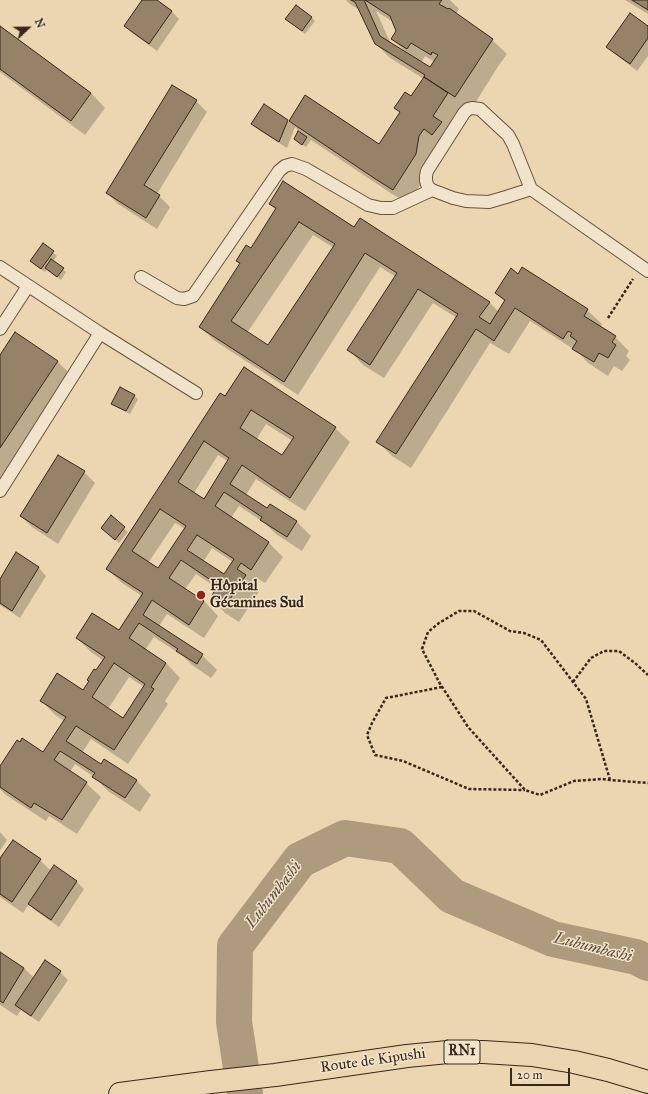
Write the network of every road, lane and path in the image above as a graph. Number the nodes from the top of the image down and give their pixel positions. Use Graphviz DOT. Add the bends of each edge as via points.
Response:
graph roads {
  1 [pos="531,189"];
  2 [pos="432,190"];
  3 [pos="0,267"];
  4 [pos="644,269"];
  5 [pos="141,277"];
  6 [pos="28,286"];
  7 [pos="608,318"];
  8 [pos="0,329"];
  9 [pos="100,332"];
  10 [pos="196,393"];
  11 [pos="0,492"];
  12 [pos="648,675"];
  13 [pos="573,682"];
  14 [pos="442,686"];
  15 [pos="610,780"];
  16 [pos="648,783"];
  17 [pos="525,790"];
  18 [pos="648,1082"];
  19 [pos="120,1094"];
  1 -- 2 [label="lane" via="488,202 466,201"];
  1 -- 2 [label="lane" via="508,135 480,109 472,108 464,113 427,172 426,181"];
  1 -- 4 [label="lane"];
  2 -- 5 [label="lane" via="393,208 381,208 368,205 306,168 292,164 285,166 279,171 193,296 184,300 177,298"];
  3 -- 6 [label="lane"];
  4 -- 7 [label="path"];
  6 -- 8 [label="lane"];
  6 -- 9 [label="lane"];
  9 -- 10 [label="lane"];
  9 -- 11 [label="lane"];
  12 -- 13 [label="path" via="619,651 604,651 591,658"];
  13 -- 14 [label="path" via="541,640 510,631 474,610 459,611 428,632 422,649"];
  13 -- 15 [label="path" via="586,699"];
  14 -- 17 [label="path" via="468,728"];
  14 -- 17 [label="path" via="386,698 367,735 375,755 403,761 469,789"];
  15 -- 16 [label="path"];
  15 -- 17 [label="path" via="574,781 540,795"];
  18 -- 19 [label="highway, Route de Kipushi / RN1" via="574,1062 532,1055 448,1052"];
}
